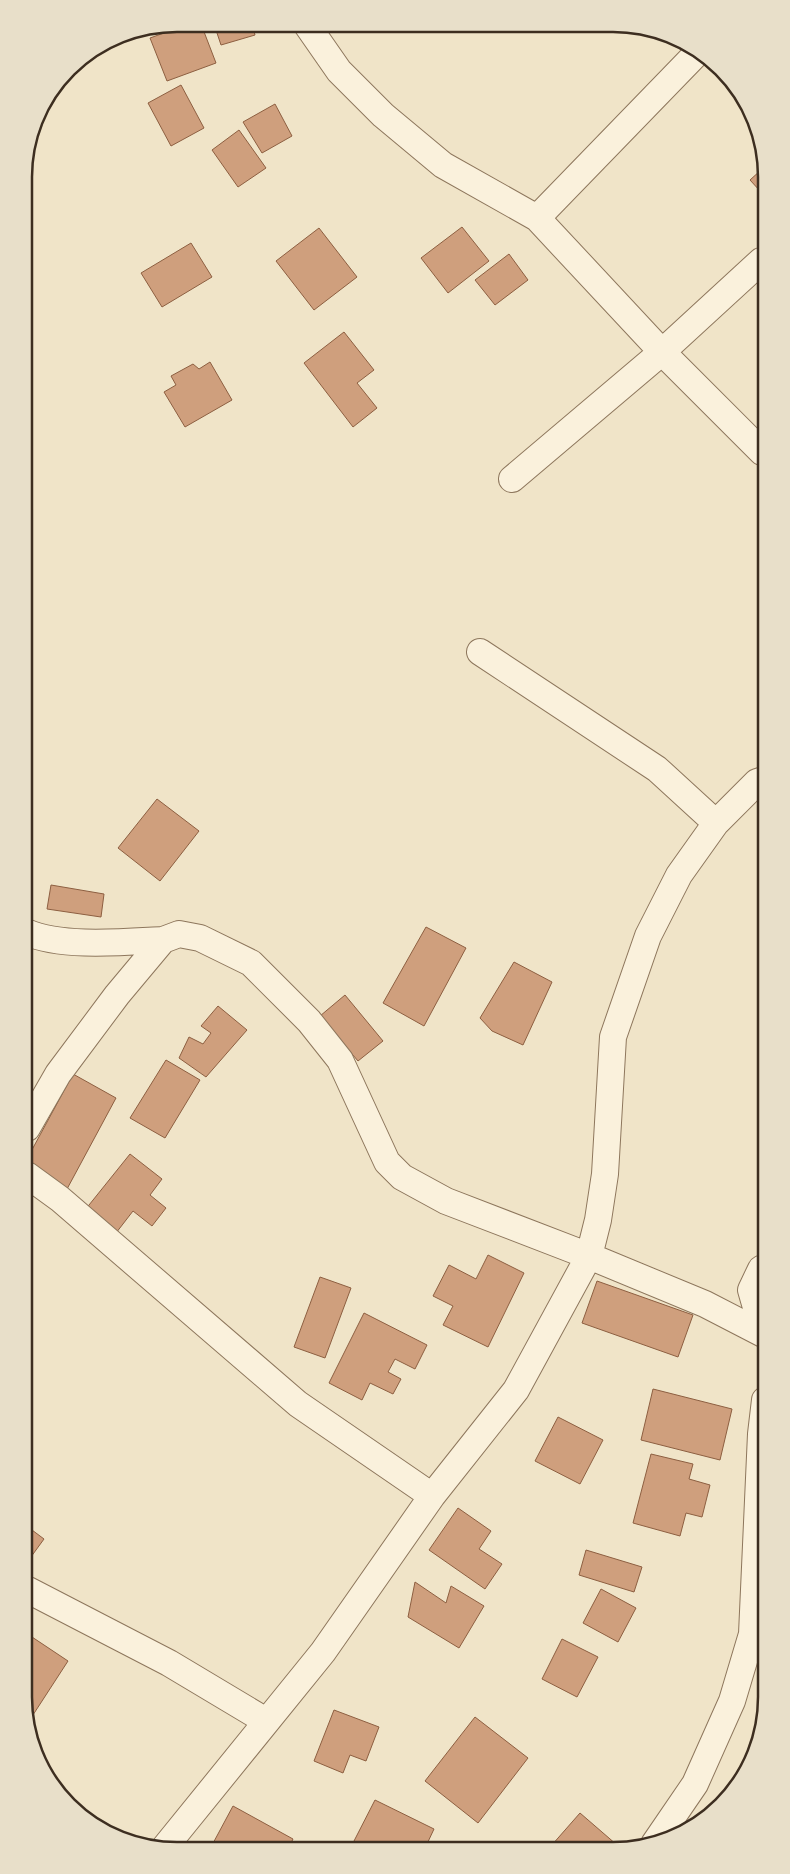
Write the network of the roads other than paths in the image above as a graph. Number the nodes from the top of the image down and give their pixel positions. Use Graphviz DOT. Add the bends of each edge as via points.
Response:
graph roads {
  1 [pos="313,33"];
  2 [pos="693,57"];
  3 [pos="537,218"];
  4 [pos="758,265"];
  5 [pos="662,352"];
  6 [pos="758,448"];
  7 [pos="512,479"];
  8 [pos="480,652"];
  9 [pos="758,782"];
  10 [pos="716,823"];
  11 [pos="32,935"];
  12 [pos="163,940"];
  13 [pos="32,1119"];
  14 [pos="32,1180"];
  15 [pos="589,1256"];
  16 [pos="757,1276"];
  17 [pos="757,1311"];
  18 [pos="757,1331"];
  19 [pos="432,1496"];
  20 [pos="32,1592"];
  21 [pos="757,1643"];
  22 [pos="266,1721"];
  23 [pos="661,1833"];
  24 [pos="169,1841"];
  1 -- 3 [label="street" via="338,71 383,115 443,165"];
  2 -- 3 [label="street"];
  3 -- 5 [label="street"];
  4 -- 5 [label="street"];
  5 -- 6 [label="street"];
  5 -- 7 [label="street"];
  8 -- 10 [label="street" via="657,769"];
  9 -- 10 [label="street"];
  10 -- 15 [label="street" via="679,875 648,936 613,1037 605,1174"];
  11 -- 12 [label="street" via="97,943"];
  12 -- 13 [label="street" via="117,994 58,1074"];
  12 -- 15 [label="street" via="179,934 200,938 251,963 303,1014 340,1060 387,1162 402,1177 446,1201"];
  14 -- 19 [label="street" via="60,1199 298,1404"];
  15 -- 18 [label="street" via="705,1304"];
  15 -- 19 [label="street" via="516,1390"];
  16 -- 17 [label="street" via="751,1290"];
  19 -- 22 [label="street" via="323,1652"];
  20 -- 22 [label="street" via="169,1663"];
  21 -- 23 [label="street" via="695,1784"];
  22 -- 24 [label="street"];
}
